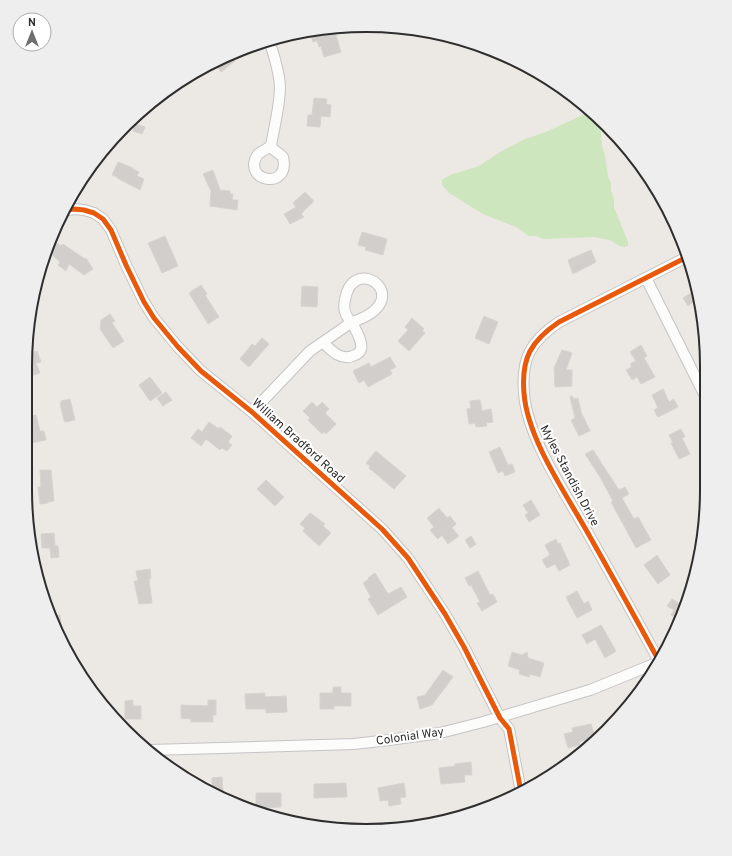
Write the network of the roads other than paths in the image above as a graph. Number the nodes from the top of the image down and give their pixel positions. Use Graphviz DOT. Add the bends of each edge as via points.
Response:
graph roads {
  1 [pos="271,46"];
  2 [pos="271,146"];
  3 [pos="71,210"];
  4 [pos="682,259"];
  5 [pos="646,278"];
  6 [pos="352,322"];
  7 [pos="323,342"];
  8 [pos="700,388"];
  9 [pos="252,412"];
  10 [pos="656,656"];
  11 [pos="650,666"];
  12 [pos="500,718"];
  13 [pos="157,750"];
  14 [pos="521,786"];
  1 -- 2 [label="street" via="280,86"];
  3 -- 9 [label="street, William Bradford Road" via="84,210 104,219 132,280 154,318 201,371"];
  4 -- 5 [label="street, Myles Standish Drive"];
  5 -- 8 [label="street"];
  5 -- 10 [label="street, Myles Standish Drive" via="559,322 542,334 533,345 528,358 524,392 535,436"];
  6 -- 6 [label="street" via="344,310 347,289 359,280 374,280 381,290 380,303 369,315"];
  6 -- 7 [label="street"];
  6 -- 7 [label="street" via="361,344 356,355 338,355"];
  7 -- 9 [label="street" via="307,354"];
  9 -- 12 [label="street, William Bradford Road" via="382,529 408,558 464,647"];
  11 -- 12 [label="street, Colonial Way" via="590,690"];
  12 -- 13 [label="street, Colonial Way" via="450,731 371,742"];
  12 -- 14 [label="street, William Bradford Road" via="509,729"];
}
